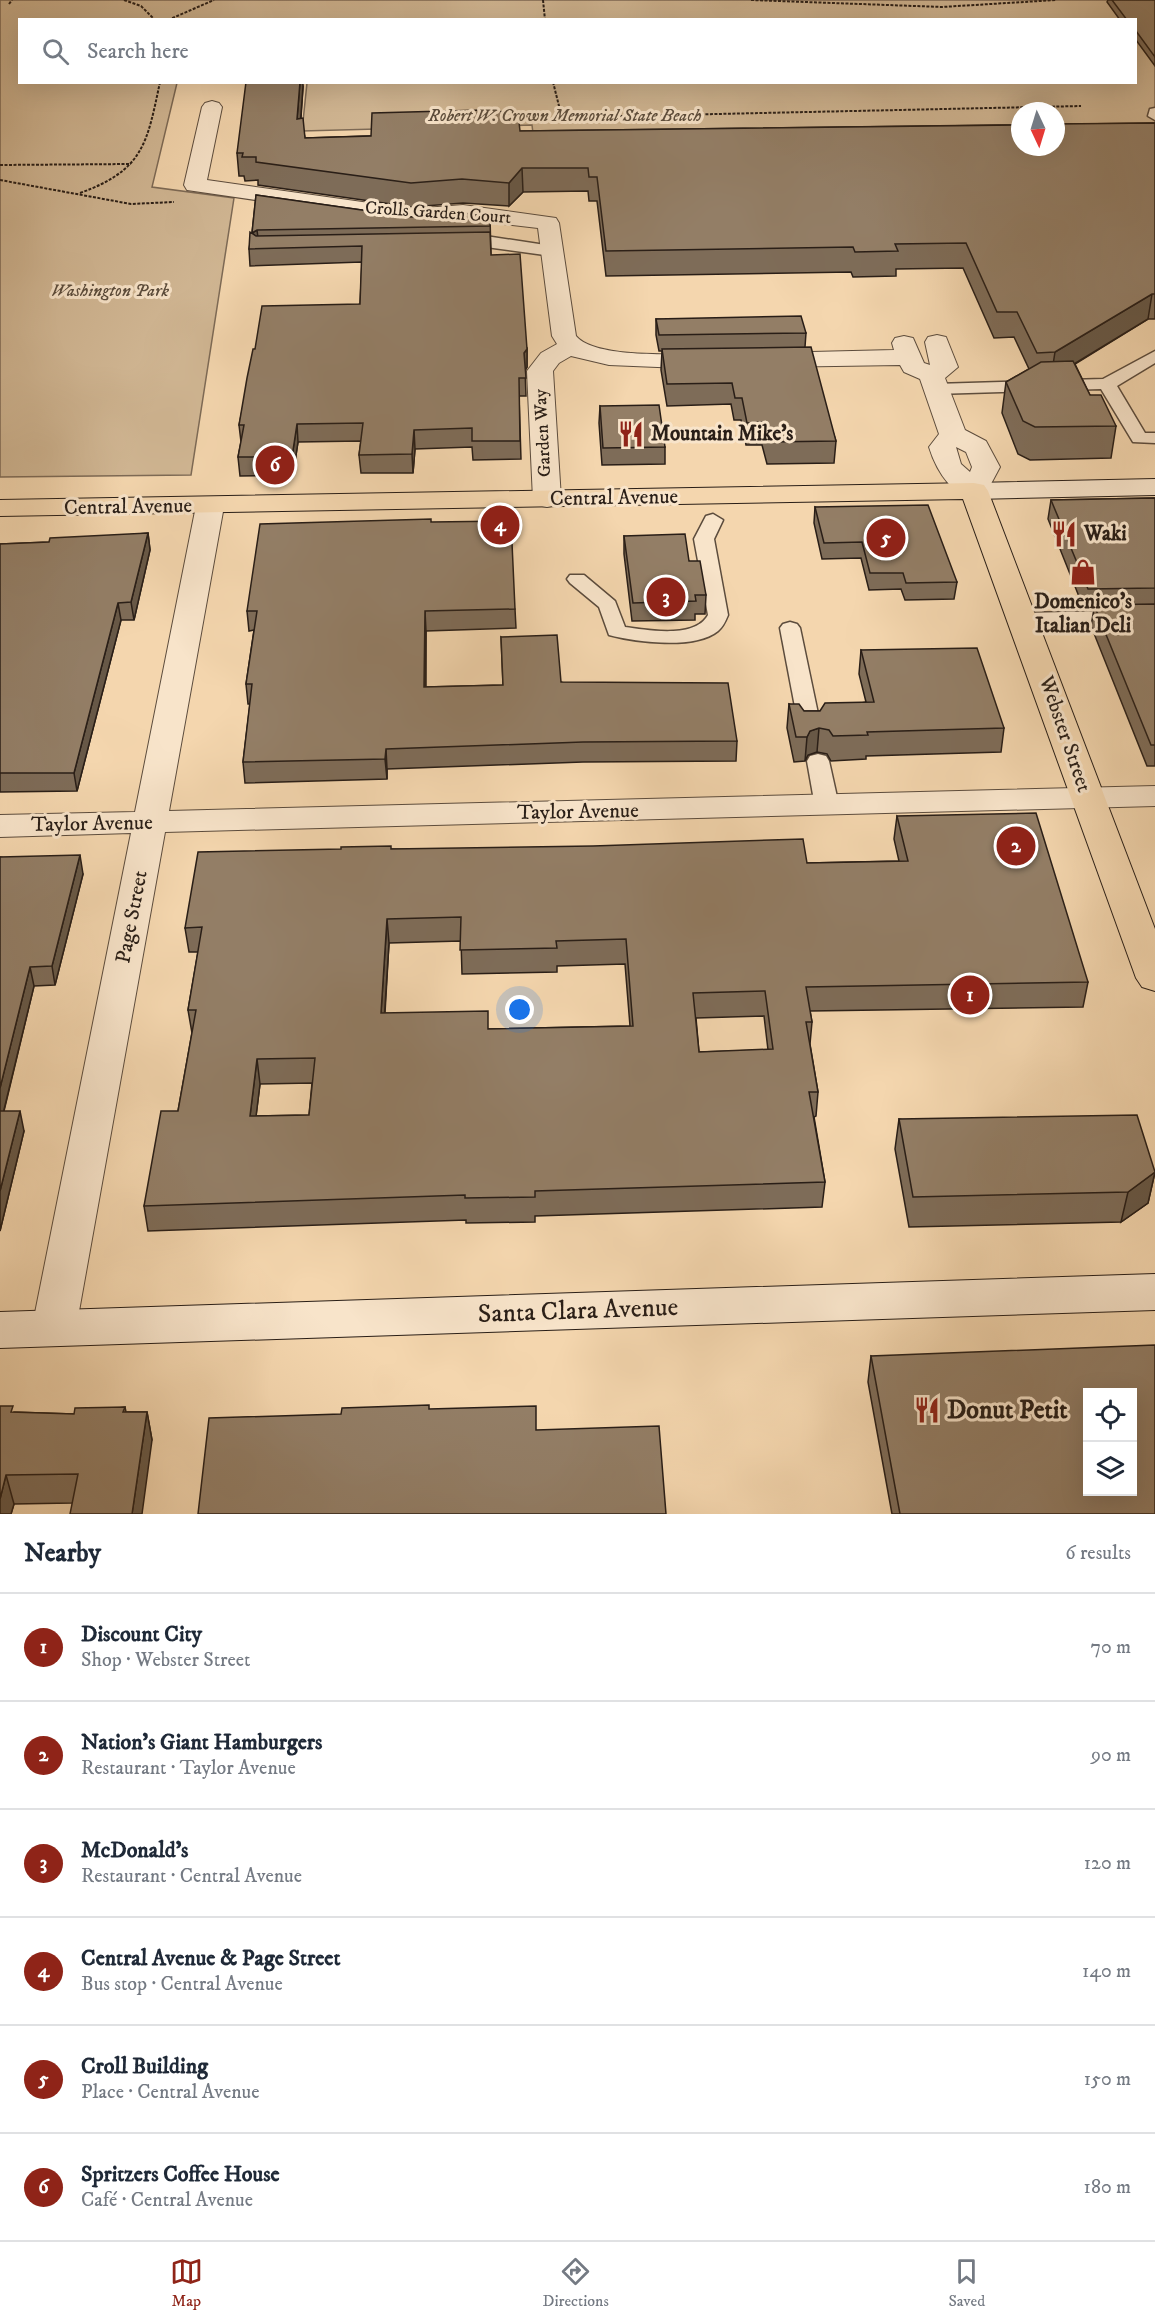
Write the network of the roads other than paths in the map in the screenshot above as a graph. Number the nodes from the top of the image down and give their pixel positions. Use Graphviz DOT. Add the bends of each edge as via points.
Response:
graph roads {
  1 [pos="212,107"];
  2 [pos="445,241"];
  3 [pos="552,251"];
  4 [pos="937,342"];
  5 [pos="571,346"];
  6 [pos="1155,356"];
  7 [pos="933,382"];
  8 [pos="1107,384"];
  9 [pos="1155,438"];
  10 [pos="1155,487"];
  11 [pos="974,491"];
  12 [pos="547,499"];
  13 [pos="210,506"];
  14 [pos="0,508"];
  15 [pos="713,520"];
  16 [pos="577,579"];
  17 [pos="1155,615"];
  18 [pos="1024,619"];
  19 [pos="790,628"];
  20 [pos="810,728"];
  21 [pos="818,761"];
  22 [pos="1155,796"];
  23 [pos="1088,800"];
  24 [pos="827,806"];
  25 [pos="150,822"];
  26 [pos="0,826"];
  27 [pos="1155,978"];
  28 [pos="1155,1292"];
  29 [pos="54,1329"];
  30 [pos="0,1330"];
  1 -- 3 [label="street, Crolls Garden Court" via="195,185 412,216 463,212 548,223"];
  2 -- 3 [label="lane" via="480,240"];
  3 -- 5 [label="street, Crolls Garden Court" via="564,336"];
  4 -- 7 [label="street" via="945,367"];
  5 -- 7 [label="street" via="609,358 736,361 906,350 913,367"];
  5 -- 12 [label="street, Garden Way" via="550,358 540,370"];
  6 -- 8 [label="lane"];
  7 -- 8 [label="lane"];
  7 -- 11 [label="street, Webster Street" via="953,435 942,447 949,467"];
  8 -- 9 [label="lane" via="1139,438"];
  10 -- 11 [label="street, Central Avenue"];
  11 -- 12 [label="main road, Central Avenue"];
  11 -- 18 [label="main road, Webster Street"];
  12 -- 13 [label="main road, Central Avenue"];
  13 -- 14 [label="main road, Central Avenue"];
  13 -- 25 [label="street, Page Street"];
  15 -- 16 [label="lane" via="704,539 718,615 711,626 693,634 632,635 616,631 608,605"];
  17 -- 18 [label="lane"];
  18 -- 23 [label="main road, Webster Street"];
  19 -- 20 [label="lane"];
  21 -- 24 [label="lane"];
  22 -- 23 [label="street, Taylor Avenue"];
  23 -- 24 [label="street, Taylor Avenue"];
  23 -- 27 [label="main road, Webster Street"];
  24 -- 25 [label="street, Taylor Avenue"];
  25 -- 26 [label="street, Taylor Avenue"];
  25 -- 29 [label="street, Page Street"];
  28 -- 29 [label="street, Santa Clara Avenue"];
  29 -- 30 [label="street, Santa Clara Avenue"];
}
